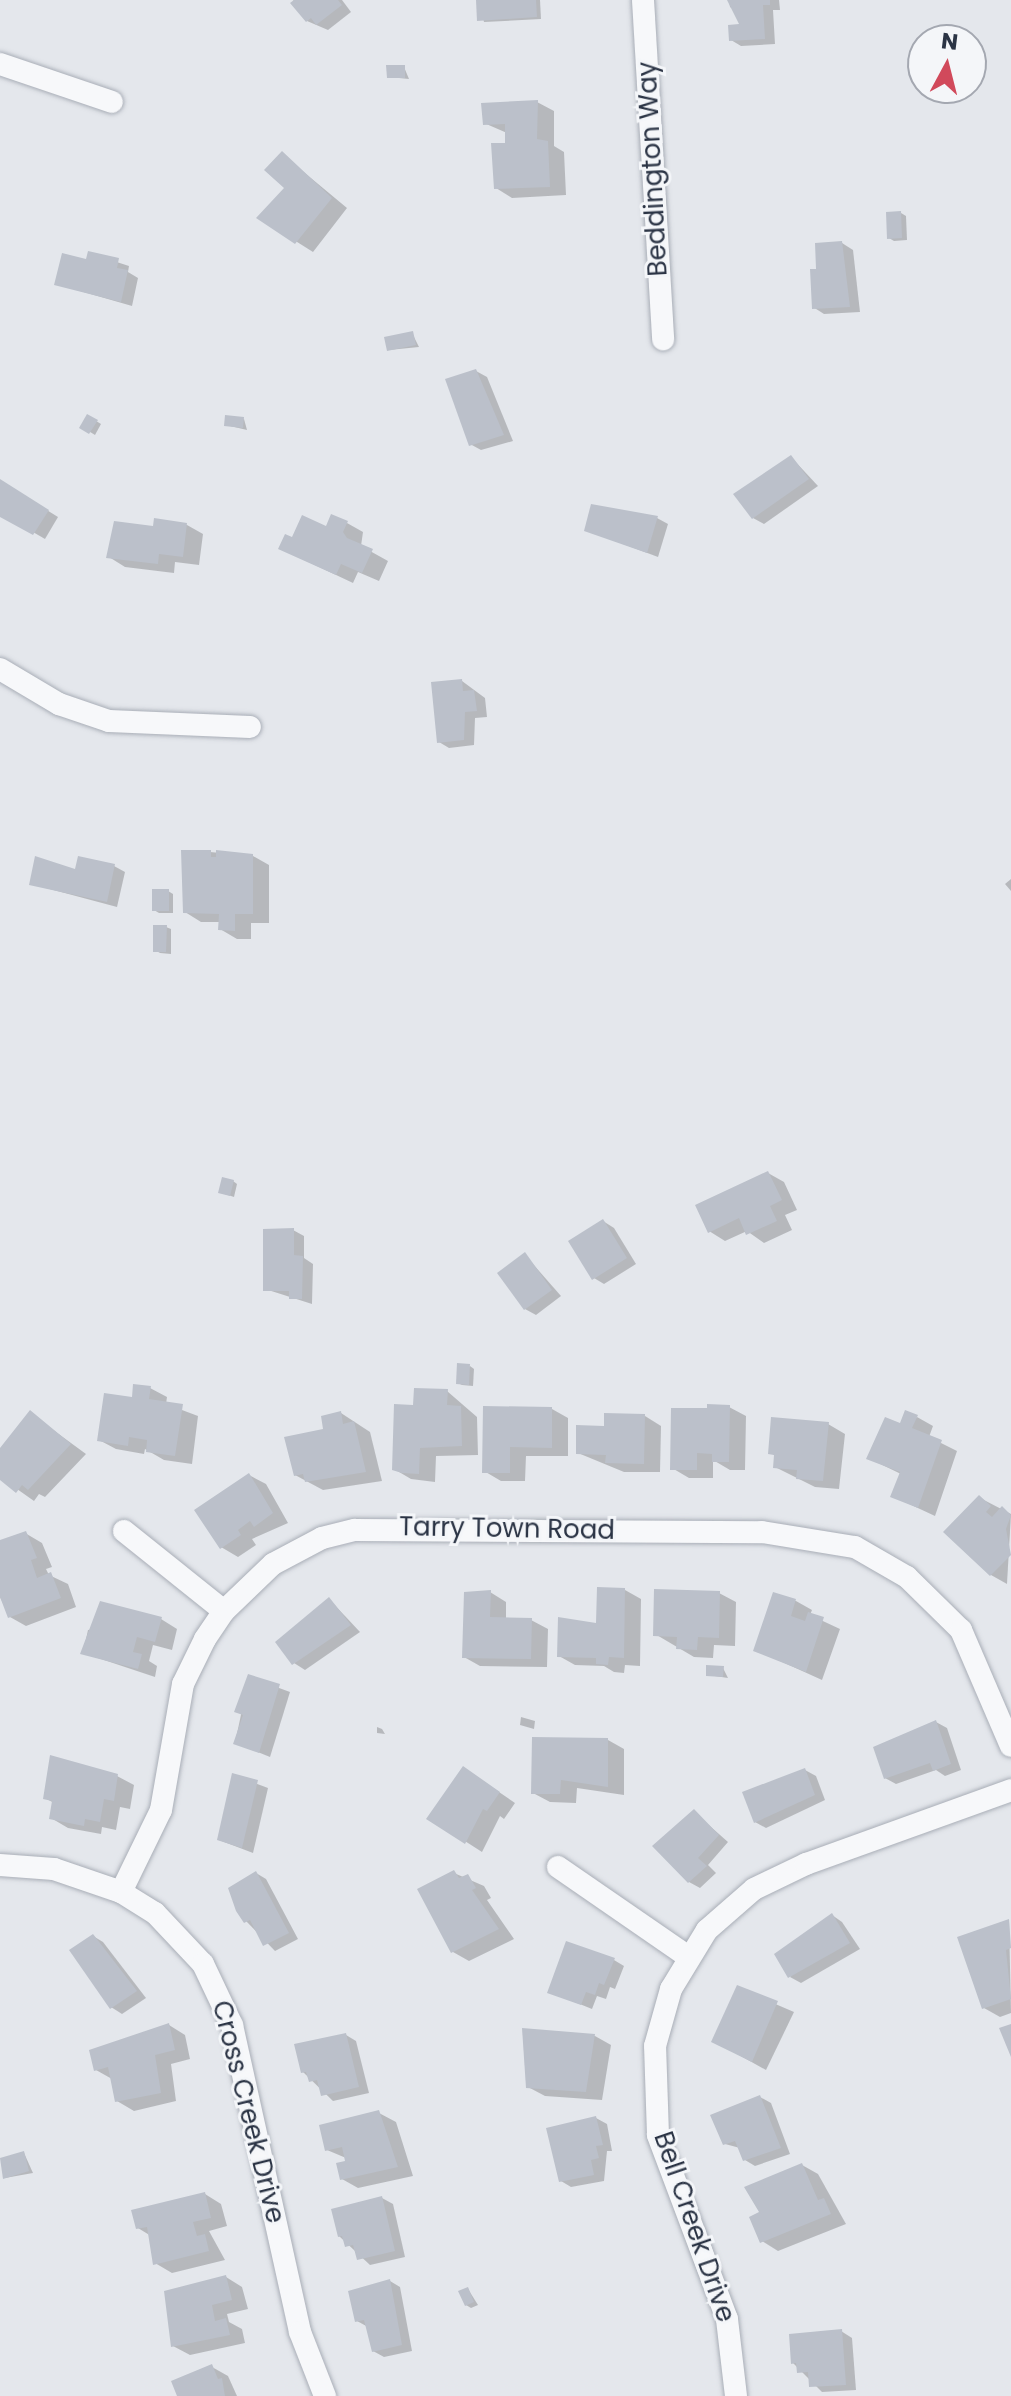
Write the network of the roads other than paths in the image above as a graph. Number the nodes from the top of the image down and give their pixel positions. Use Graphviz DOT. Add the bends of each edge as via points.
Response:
graph roads {
  1 [pos="643,0"];
  2 [pos="0,64"];
  3 [pos="112,102"];
  4 [pos="663,339"];
  5 [pos="0,669"];
  6 [pos="250,727"];
  7 [pos="124,1531"];
  8 [pos="224,1611"];
  9 [pos="1011,1746"];
  10 [pos="1011,1790"];
  11 [pos="0,1865"];
  12 [pos="558,1867"];
  13 [pos="121,1892"];
  14 [pos="687,1956"];
  15 [pos="325,2396"];
  16 [pos="736,2396"];
  1 -- 4 [label="street, Beddington Way"];
  2 -- 3 [label="street"];
  5 -- 6 [label="street" via="59,704 109,721"];
  7 -- 8 [label="street"];
  8 -- 9 [label="street, Tarry Town Road" via="273,1564 322,1538 355,1530 762,1532 828,1539 884,1562 945,1610 973,1651"];
  8 -- 13 [label="street, Tarry Town Road" via="183,1684 161,1810"];
  10 -- 14 [label="street, Bell Creek Drive" via="779,1875 729,1908"];
  11 -- 13 [label="street, Cross Creek Drive" via="54,1869"];
  12 -- 14 [label="street"];
  13 -- 15 [label="street, Cross Creek Drive" via="155,1913 188,1946 224,2004 300,2332"];
  14 -- 16 [label="street, Bell Creek Drive" via="655,2046 653,2103 666,2165 734,2342"];
}
